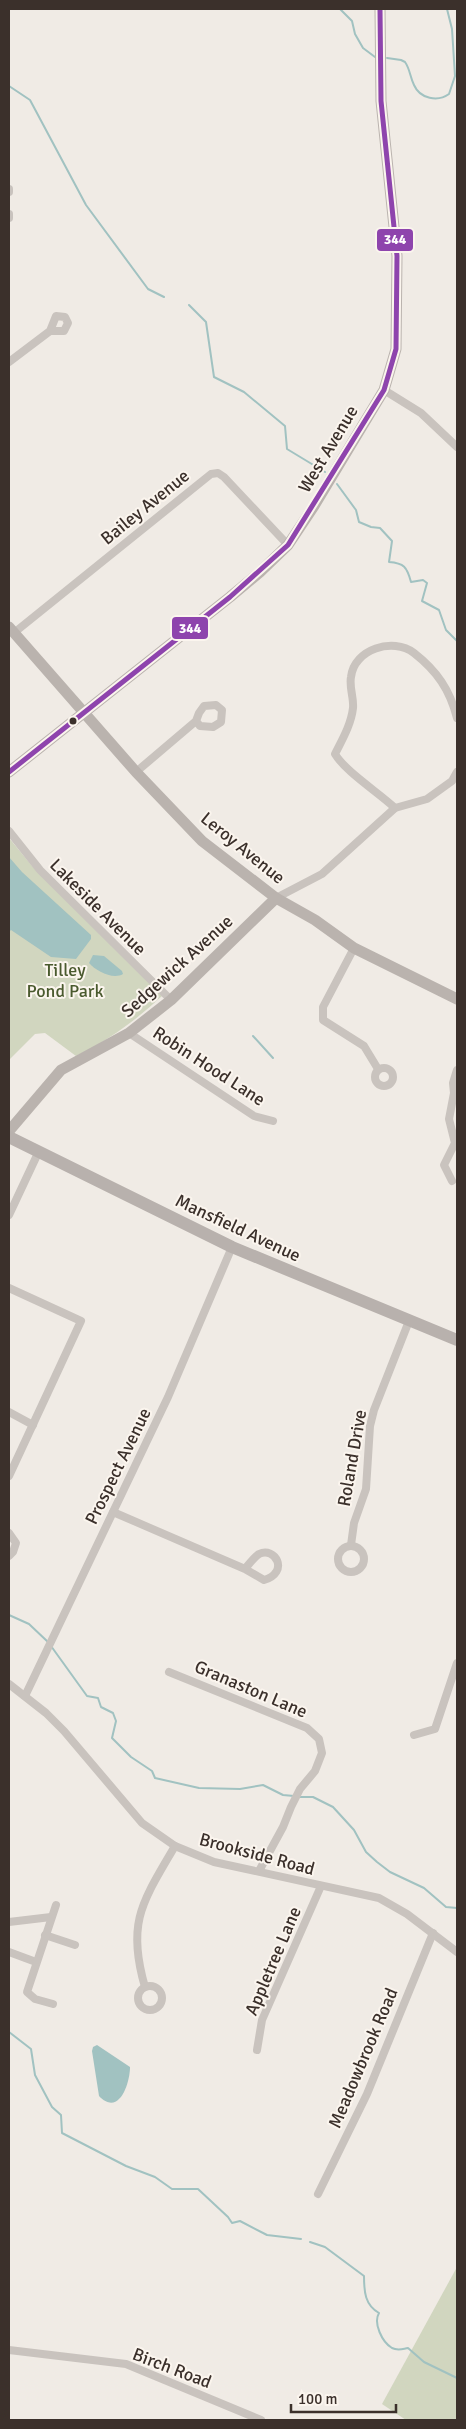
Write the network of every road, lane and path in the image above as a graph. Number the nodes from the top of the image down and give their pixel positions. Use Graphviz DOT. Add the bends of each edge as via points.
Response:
graph roads {
  1 [pos="380,9"];
  2 [pos="50,331"];
  3 [pos="9,362"];
  4 [pos="384,390"];
  5 [pos="457,447"];
  6 [pos="288,545"];
  7 [pos="12,629"];
  8 [pos="85,713"];
  9 [pos="457,718"];
  10 [pos="196,721"];
  11 [pos="9,772"];
  12 [pos="136,772"];
  13 [pos="457,772"];
  14 [pos="396,808"];
  15 [pos="9,832"];
  16 [pos="276,898"];
  17 [pos="354,948"];
  18 [pos="457,998"];
  19 [pos="171,1000"];
  20 [pos="129,1033"];
  21 [pos="378,1069"];
  22 [pos="457,1070"];
  23 [pos="274,1121"];
  24 [pos="9,1130"];
  25 [pos="9,1137"];
  26 [pos="39,1151"];
  27 [pos="452,1181"];
  28 [pos="9,1215"];
  29 [pos="232,1247"];
  30 [pos="9,1288"];
  31 [pos="409,1321"];
  32 [pos="457,1340"];
  33 [pos="9,1412"];
  34 [pos="33,1425"];
  35 [pos="9,1476"];
  36 [pos="112,1512"];
  37 [pos="9,1533"];
  38 [pos="351,1545"];
  39 [pos="9,1556"];
  40 [pos="245,1569"];
  41 [pos="457,1663"];
  42 [pos="169,1672"];
  43 [pos="9,1684"];
  44 [pos="25,1696"];
  45 [pos="414,1735"];
  46 [pos="176,1846"];
  47 [pos="259,1871"];
  48 [pos="321,1886"];
  49 [pos="56,1905"];
  50 [pos="51,1917"];
  51 [pos="9,1922"];
  52 [pos="433,1933"];
  53 [pos="45,1935"];
  54 [pos="75,1945"];
  55 [pos="9,1952"];
  56 [pos="457,1952"];
  57 [pos="36,1962"];
  58 [pos="145,1987"];
  59 [pos="53,2004"];
  60 [pos="257,2050"];
  61 [pos="318,2194"];
  62 [pos="9,2350"];
  63 [pos="262,2420"];
  1 -- 4 [label="street, West Avenue" via="381,101 397,256 398,319 396,349"];
  2 -- 3 [label="street"];
  4 -- 5 [label="street" via="421,412"];
  4 -- 6 [label="street, West Avenue"];
  6 -- 7 [label="street, Bailey Avenue" via="224,477 218,473 211,474"];
  6 -- 8 [label="street, West Avenue" via="260,572"];
  7 -- 8 [label="street, Leroy Avenue"];
  8 -- 11 [label="street, West Avenue"];
  8 -- 12 [label="street, Leroy Avenue"];
  9 -- 14 [label="street" via="448,691 438,676 406,647 386,645 365,653 351,676 353,708 348,728 335,754 342,765"];
  10 -- 12 [label="street"];
  12 -- 16 [label="street, Leroy Avenue" via="202,841"];
  13 -- 14 [label="street" via="452,781 427,799"];
  14 -- 16 [label="street" via="322,874"];
  15 -- 19 [label="street, Lakeside Avenue" via="40,870"];
  16 -- 17 [label="street, Leroy Avenue" via="315,920"];
  16 -- 19 [label="street, Sedgewick Avenue"];
  17 -- 18 [label="street, Leroy Avenue"];
  17 -- 21 [label="street" via="323,1007 323,1020 364,1046"];
  19 -- 20 [label="street, Sedgewick Avenue"];
  20 -- 23 [label="street, Robin Hood Lane" via="254,1116"];
  20 -- 24 [label="street, Sedgewick Avenue" via="60,1070"];
  22 -- 27 [label="street" via="449,1119 456,1143 444,1164"];
  25 -- 26 [label="main road, Mansfield Avenue"];
  26 -- 28 [label="street"];
  26 -- 29 [label="main road, Mansfield Avenue"];
  29 -- 31 [label="main road, Mansfield Avenue"];
  29 -- 36 [label="street, Prospect Avenue" via="168,1396"];
  30 -- 34 [label="street" via="81,1321"];
  31 -- 32 [label="main road, Mansfield Avenue"];
  31 -- 38 [label="street, Roland Drive" via="374,1410 366,1488 354,1523"];
  33 -- 34 [label="street"];
  34 -- 35 [label="street"];
  36 -- 40 [label="street"];
  36 -- 44 [label="street, Prospect Avenue"];
  37 -- 39 [label="street" via="16,1543 14,1552"];
  41 -- 45 [label="street" via="435,1729"];
  42 -- 47 [label="street, Granaston Lane" via="307,1728 320,1739 322,1753 315,1771 300,1789"];
  43 -- 44 [label="street, Brookside Road"];
  44 -- 46 [label="street, Brookside Road" via="64,1731 142,1823"];
  46 -- 47 [label="street, Brookside Road" via="214,1862"];
  46 -- 58 [label="street" via="149,1890 139,1917 137,1948"];
  47 -- 48 [label="street, Brookside Road"];
  48 -- 52 [label="street, Brookside Road" via="379,1898"];
  48 -- 60 [label="street, Appletree Lane" via="262,2020"];
  49 -- 50 [label="street"];
  50 -- 51 [label="street"];
  50 -- 53 [label="street"];
  52 -- 56 [label="street, Brookside Road"];
  52 -- 61 [label="street, Meadowbrook Road" via="367,2094"];
  53 -- 54 [label="street"];
  53 -- 57 [label="street"];
  55 -- 57 [label="street"];
  57 -- 59 [label="street" via="27,1992 35,1999"];
  62 -- 63 [label="street, Birch Road" via="126,2364"];
}
